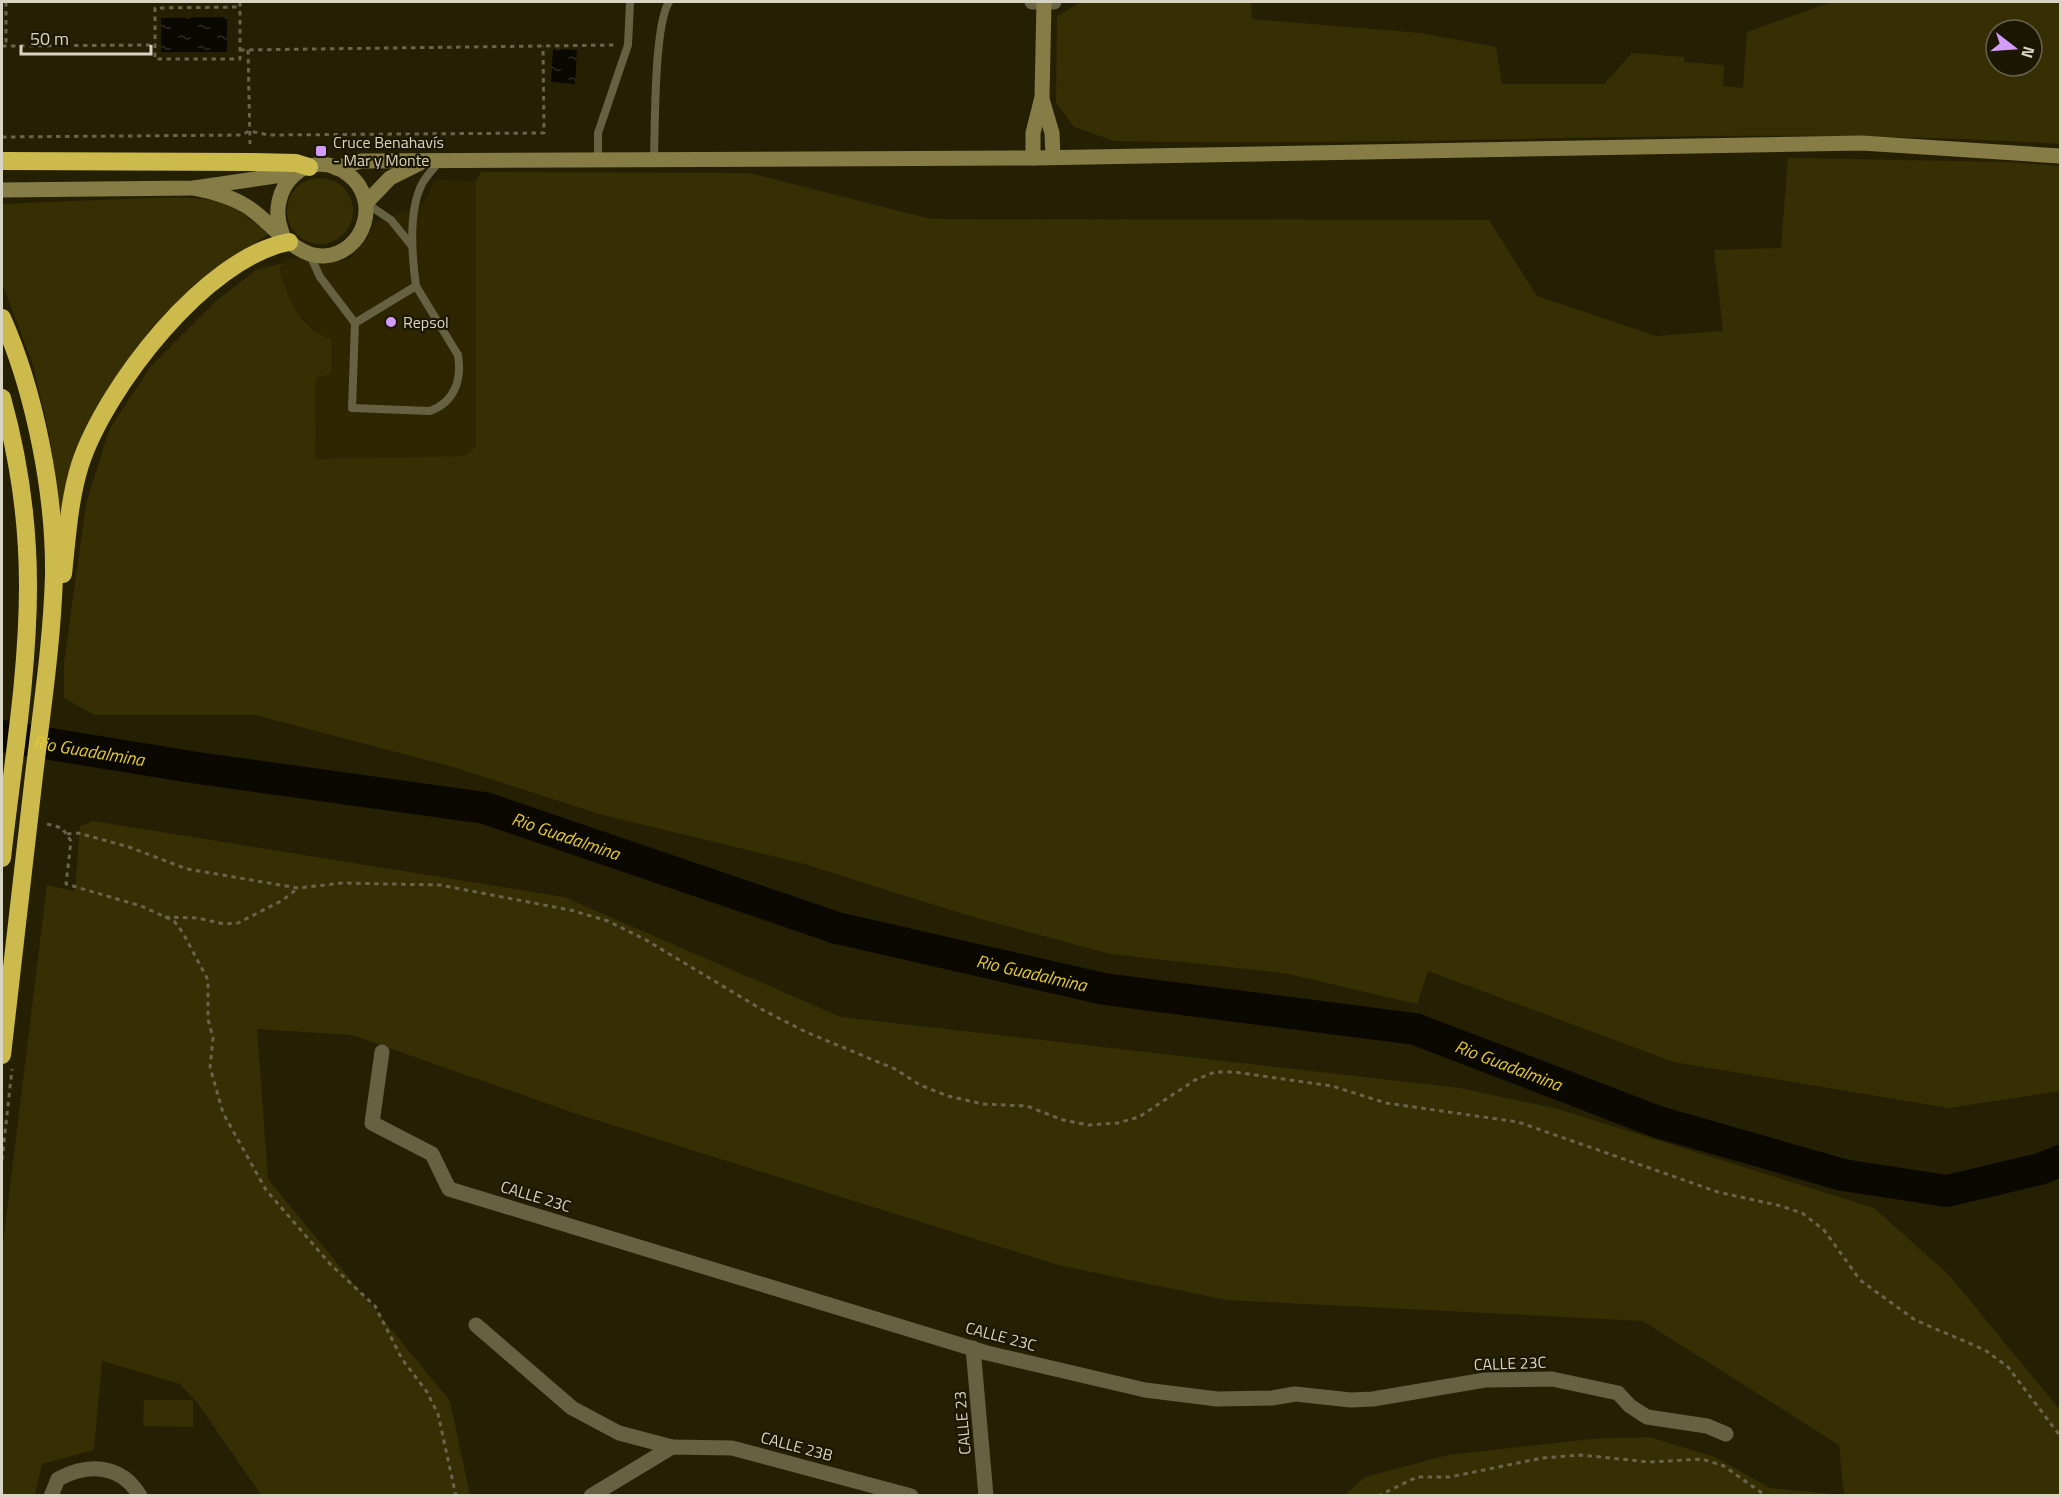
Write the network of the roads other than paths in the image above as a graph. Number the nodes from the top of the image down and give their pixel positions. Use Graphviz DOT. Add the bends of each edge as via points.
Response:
graph roads {
  1 [pos="630,2"];
  2 [pos="669,2"];
  3 [pos="1043,2"];
  4 [pos="1042,97"];
  5 [pos="2061,156"];
  6 [pos="1033,158"];
  7 [pos="1053,158"];
  8 [pos="2,161"];
  9 [pos="598,161"];
  10 [pos="654,161"];
  11 [pos="431,162"];
  12 [pos="336,168"];
  13 [pos="302,170"];
  14 [pos="194,188"];
  15 [pos="2,190"];
  16 [pos="366,203"];
  17 [pos="285,238"];
  18 [pos="412,246"];
  19 [pos="310,255"];
  20 [pos="416,286"];
  21 [pos="2,318"];
  22 [pos="355,323"];
  23 [pos="2,398"];
  24 [pos="48,659"];
  25 [pos="2,858"];
  26 [pos="382,1052"];
  27 [pos="2,1055"];
  28 [pos="476,1325"];
  29 [pos="973,1348"];
  30 [pos="1726,1434"];
  31 [pos="672,1448"];
  32 [pos="51,1496"];
  33 [pos="140,1496"];
  34 [pos="591,1496"];
  35 [pos="911,1496"];
  36 [pos="986,1496"];
  1 -- 9 [label="lane" via="628,45 598,133"];
  2 -- 10 [label="lane" via="663,17"];
  3 -- 4 [label="main road"];
  4 -- 6 [label="main road" via="1033,133"];
  4 -- 7 [label="main road" via="1052,133"];
  5 -- 7 [label="main road" via="1862,143"];
  6 -- 7 [label="main road"];
  6 -- 10 [label="main road"];
  8 -- 13 [label="highway" via="296,163"];
  9 -- 10 [label="main road"];
  9 -- 11 [label="main road"];
  11 -- 12 [label="main road" via="361,161"];
  11 -- 16 [label="main road" via="390,178"];
  11 -- 18 [label="lane" via="417,198"];
  12 -- 13 [label="main road"];
  12 -- 16 [label="main road" via="356,182"];
  13 -- 14 [label="main road"];
  13 -- 17 [label="main road" via="288,180 277,200 277,222"];
  14 -- 15 [label="main road"];
  14 -- 17 [label="main road" via="244,204"];
  16 -- 18 [label="lane" via="391,220"];
  16 -- 19 [label="main road" via="363,229 351,244 335,254"];
  17 -- 19 [label="main road"];
  17 -- 24 [label="highway" via="249,256 209,285 146,350 104,411 75,487"];
  18 -- 20 [label="lane"];
  19 -- 22 [label="lane" via="320,277"];
  20 -- 22 [label="lane"];
  20 -- 22 [label="lane" via="458,355 455,392 440,407 430,411 352,408"];
  21 -- 24 [label="highway" via="27,387 45,472 54,572"];
  23 -- 25 [label="highway" via="25,511 28,587"];
  24 -- 27 [label="highway"];
  26 -- 29 [label="street, CALLE 23C" via="372,1123 432,1154 448,1188"];
  28 -- 31 [label="street, CALLE 23B" via="572,1408 618,1433"];
  29 -- 30 [label="street, CALLE 23C" via="1145,1390 1208,1399 1295,1394 1362,1400 1485,1380 1552,1379 1618,1393 1647,1417 1707,1426"];
  29 -- 36 [label="street, CALLE 23"];
  31 -- 34 [label="street"];
  31 -- 35 [label="street, CALLE 23B" via="732,1448"];
  32 -- 33 [label="street" via="58,1479 74,1470 99,1467 126,1477"];
}
